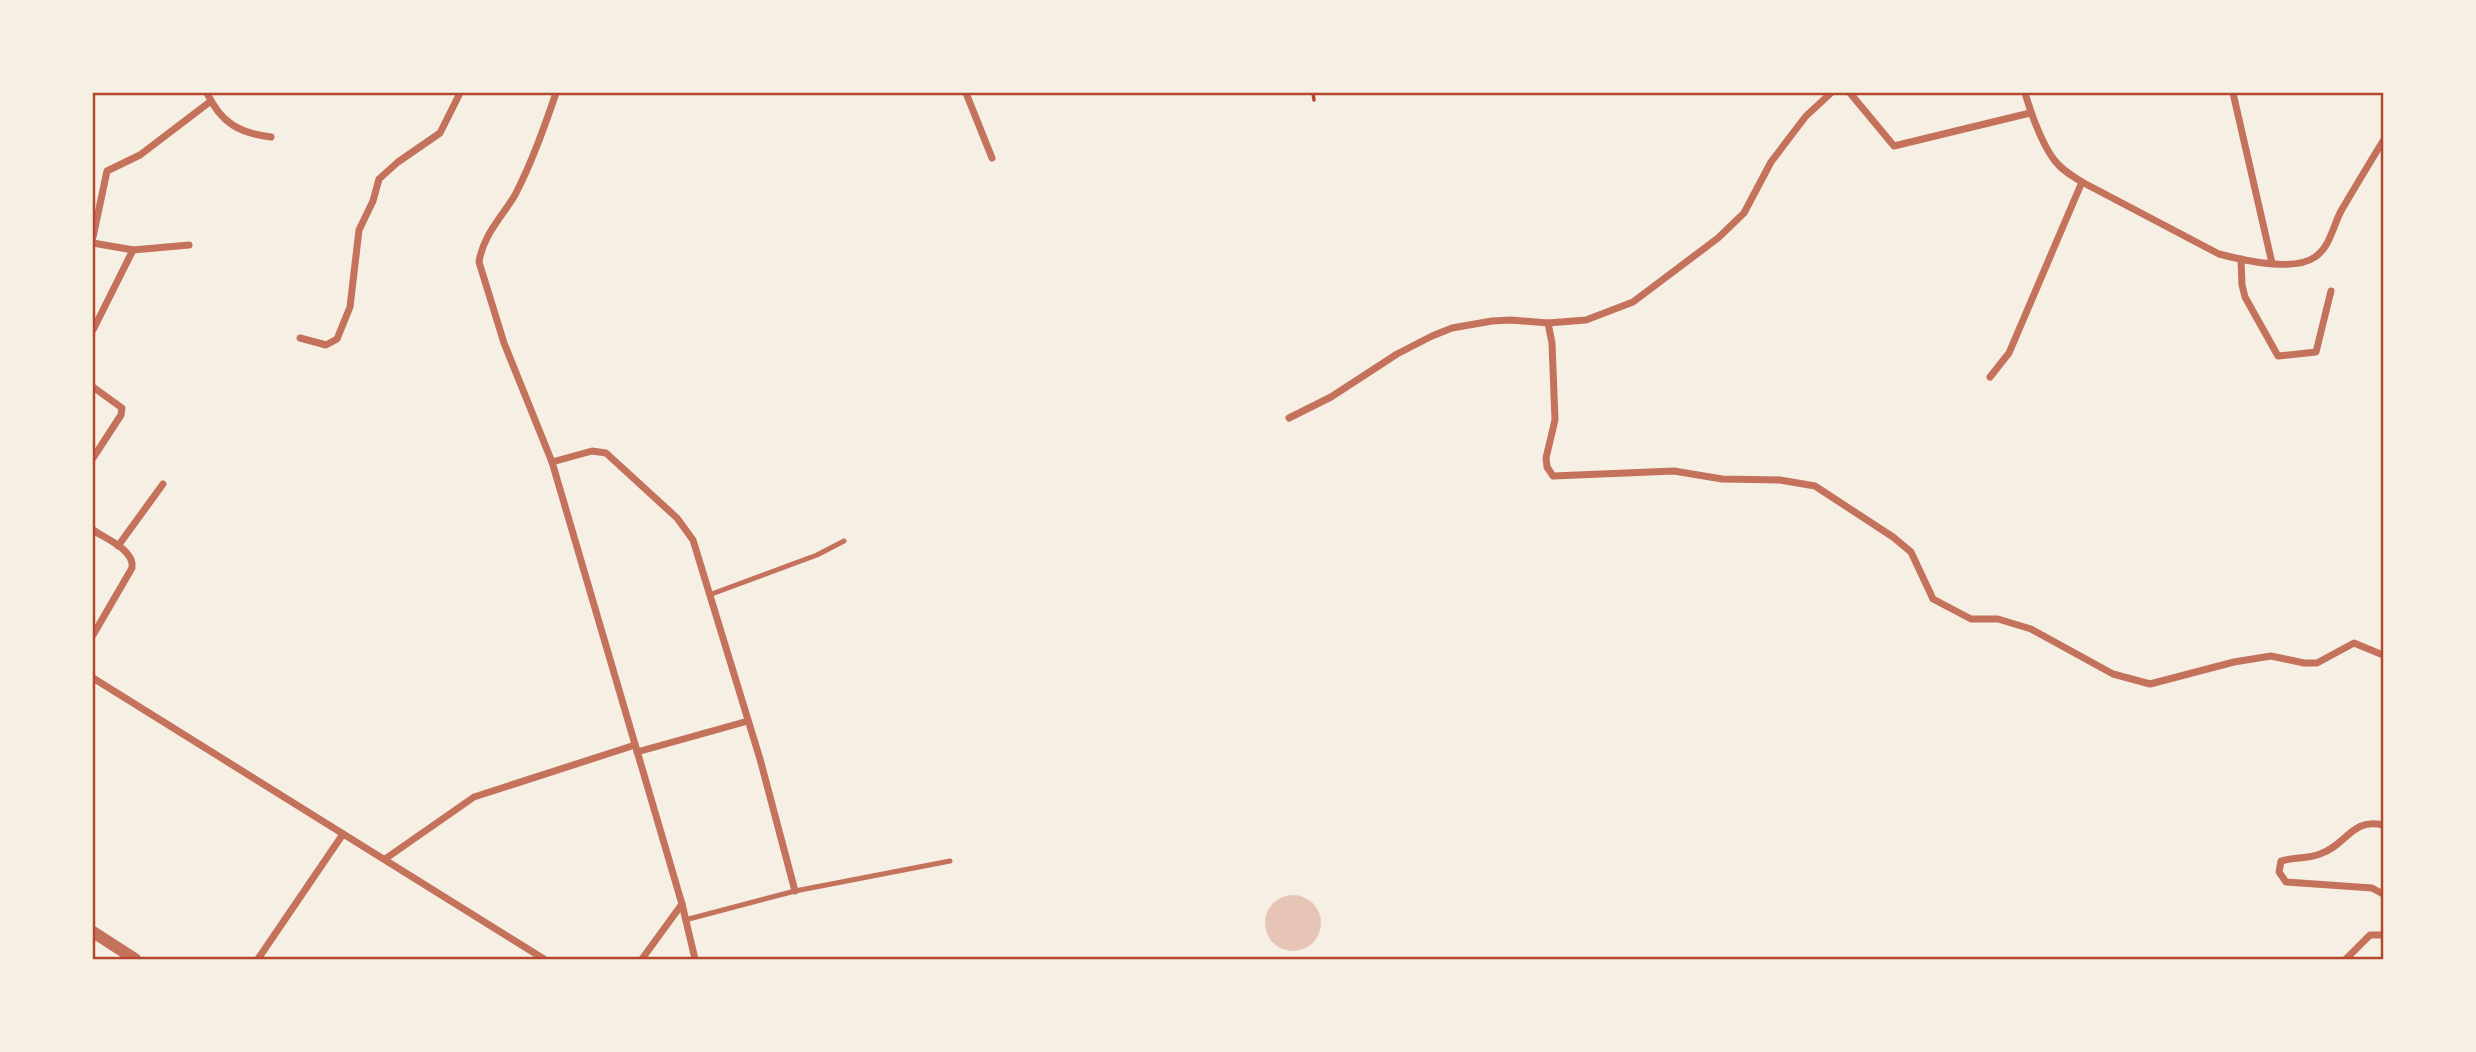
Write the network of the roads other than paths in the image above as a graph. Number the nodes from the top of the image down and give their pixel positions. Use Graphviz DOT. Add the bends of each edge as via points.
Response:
graph roads {
  1 [pos="207,93"];
  2 [pos="460,93"];
  3 [pos="556,93"];
  4 [pos="967,93"];
  5 [pos="1831,93"];
  6 [pos="1850,93"];
  7 [pos="2025,93"];
  8 [pos="2233,93"];
  9 [pos="211,102"];
  10 [pos="2030,113"];
  11 [pos="271,137"];
  12 [pos="2383,141"];
  13 [pos="992,158"];
  14 [pos="2082,183"];
  15 [pos="93,237"];
  16 [pos="93,243"];
  17 [pos="189,245"];
  18 [pos="133,250"];
  19 [pos="2241,259"];
  20 [pos="2272,263"];
  21 [pos="2331,291"];
  22 [pos="1548,323"];
  23 [pos="93,330"];
  24 [pos="300,338"];
  25 [pos="1990,377"];
  26 [pos="93,387"];
  27 [pos="1289,418"];
  28 [pos="93,458"];
  29 [pos="552,462"];
  30 [pos="163,484"];
  31 [pos="93,530"];
  32 [pos="844,541"];
  33 [pos="118,546"];
  34 [pos="709,595"];
  35 [pos="93,635"];
  36 [pos="2383,655"];
  37 [pos="93,678"];
  38 [pos="748,721"];
  39 [pos="636,748"];
  40 [pos="2383,825"];
  41 [pos="343,834"];
  42 [pos="384,859"];
  43 [pos="950,861"];
  44 [pos="795,891"];
  45 [pos="2383,894"];
  46 [pos="682,904"];
  47 [pos="685,919"];
  48 [pos="93,932"];
  49 [pos="2383,935"];
  50 [pos="135,959"];
  51 [pos="258,959"];
  52 [pos="544,959"];
  53 [pos="642,959"];
  54 [pos="695,959"];
  55 [pos="2346,959"];
  1 -- 9 [label="street"];
  2 -- 24 [label="street" via="440,133 379,179 359,230 349,307 337,340 326,345"];
  3 -- 29 [label="street" via="537,149 481,248 479,262 504,343"];
  4 -- 13 [label="street"];
  5 -- 22 [label="street" via="1806,116 1771,162 1744,213 1718,238 1633,302 1586,320"];
  6 -- 10 [label="street" via="1894,146"];
  7 -- 10 [label="street"];
  8 -- 20 [label="street"];
  9 -- 11 [label="street" via="233,127"];
  9 -- 15 [label="street" via="140,155 107,171"];
  10 -- 14 [label="street" via="2054,160"];
  12 -- 20 [label="street" via="2324,248 2313,259"];
  14 -- 19 [label="street" via="2219,254"];
  14 -- 25 [label="street" via="2009,354"];
  16 -- 18 [label="street"];
  17 -- 18 [label="street"];
  18 -- 23 [label="street"];
  19 -- 20 [label="street"];
  19 -- 21 [label="street" via="2245,297 2278,356 2316,352"];
  22 -- 27 [label="street" via="1492,321 1442,332"];
  22 -- 36 [label="street" via="1555,420 1546,458 1553,476 1674,471 1722,480 1780,480 1815,486 1911,552 1933,599 1971,620 1998,619 2031,629 2113,674 2150,684 2272,656 2317,663 2354,643"];
  26 -- 28 [label="street" via="122,408"];
  29 -- 34 [label="street" via="592,451 606,453 677,518 693,540"];
  29 -- 39 [label="street"];
  30 -- 33 [label="street"];
  31 -- 33 [label="street"];
  32 -- 34 [label="lane"];
  33 -- 35 [label="street" via="131,555 132,568"];
  34 -- 38 [label="street"];
  37 -- 41 [label="street"];
  38 -- 39 [label="street"];
  38 -- 44 [label="street"];
  39 -- 42 [label="street" via="474,797"];
  39 -- 46 [label="street"];
  40 -- 45 [label="street" via="2356,827 2320,855 2281,861 2279,872 2286,882 2372,888"];
  41 -- 42 [label="street"];
  41 -- 51 [label="street"];
  42 -- 52 [label="street"];
  43 -- 44 [label="lane"];
  44 -- 47 [label="lane"];
  46 -- 47 [label="street"];
  46 -- 53 [label="street"];
  47 -- 54 [label="street"];
  48 -- 50 [label="street"];
  49 -- 55 [label="street" via="2371,935"];
}
